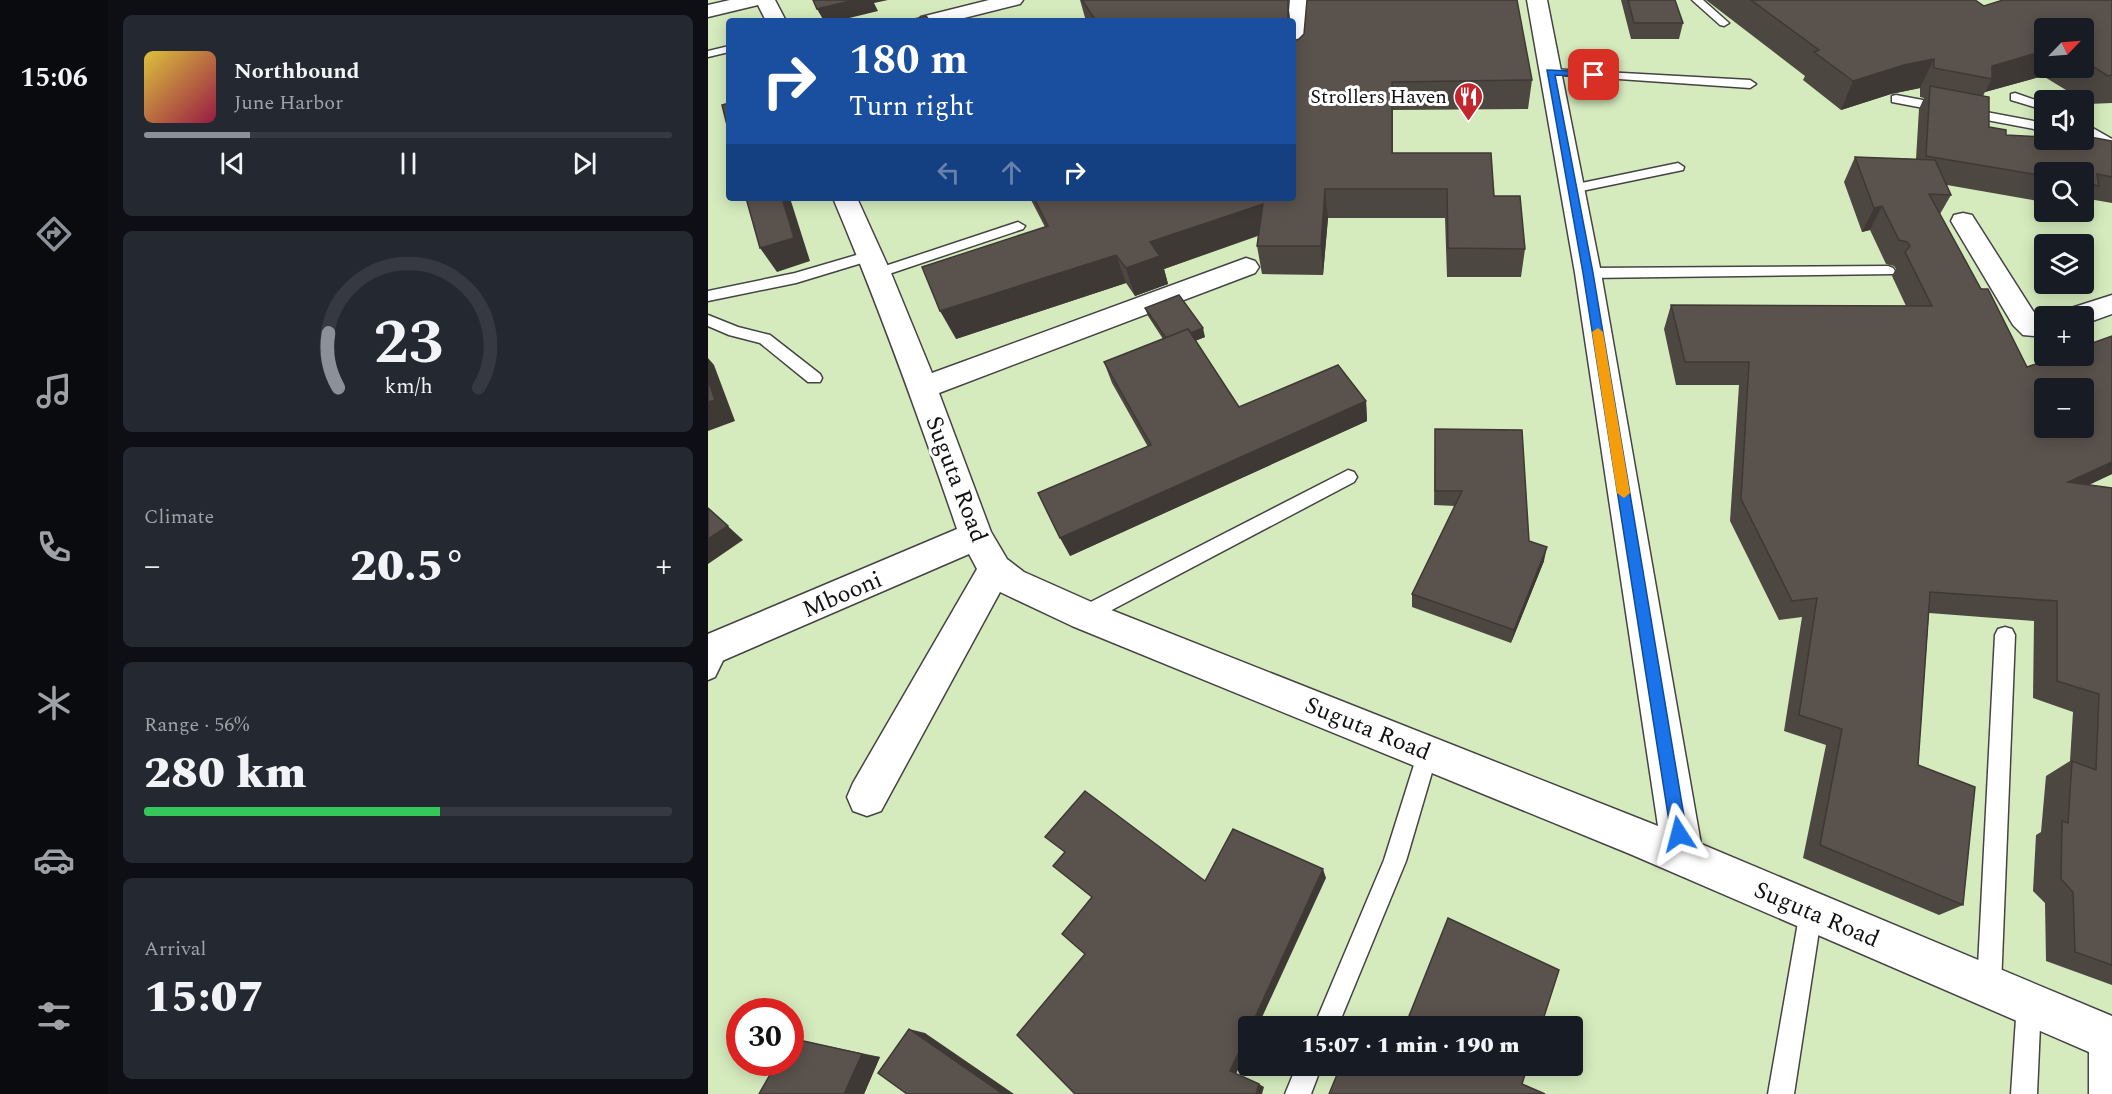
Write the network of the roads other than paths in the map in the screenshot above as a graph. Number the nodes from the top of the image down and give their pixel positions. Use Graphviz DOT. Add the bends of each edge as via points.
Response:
graph roads {
  1 [pos="755,0"];
  2 [pos="765,0"];
  3 [pos="1013,0"];
  4 [pos="1300,0"];
  5 [pos="1537,0"];
  6 [pos="1697,0"];
  7 [pos="708,11"];
  8 [pos="960,17"];
  9 [pos="774,18"];
  10 [pos="1724,23"];
  11 [pos="1296,35"];
  12 [pos="726,50"];
  13 [pos="708,54"];
  14 [pos="1550,72"];
  15 [pos="1750,84"];
  16 [pos="2015,97"];
  17 [pos="1896,99"];
  18 [pos="2034,104"];
  19 [pos="2034,125"];
  20 [pos="2094,133"];
  21 [pos="2108,141"];
  22 [pos="1678,167"];
  23 [pos="1572,189"];
  24 [pos="846,201"];
  25 [pos="1964,221"];
  26 [pos="1018,226"];
  27 [pos="874,265"];
  28 [pos="1246,267"];
  29 [pos="1888,272"];
  30 [pos="1588,273"];
  31 [pos="708,296"];
  32 [pos="2112,304"];
  33 [pos="2094,310"];
  34 [pos="708,320"];
  35 [pos="2034,328"];
  36 [pos="814,378"];
  37 [pos="923,388"];
  38 [pos="1348,477"];
  39 [pos="976,536"];
  40 [pos="995,569"];
  41 [pos="1084,615"];
  42 [pos="2005,635"];
  43 [pos="712,656"];
  44 [pos="1428,752"];
  45 [pos="867,797"];
  46 [pos="1683,857"];
  47 [pos="1811,911"];
  48 [pos="1989,986"];
  49 [pos="2029,1003"];
  50 [pos="1330,1016"];
  51 [pos="2106,1037"];
  52 [pos="1305,1076"];
  53 [pos="1298,1094"];
  54 [pos="1781,1094"];
  55 [pos="2024,1094"];
  56 [pos="2102,1094"];
  1 -- 7 [label="street"];
  2 -- 9 [label="street"];
  3 -- 8 [label="street"];
  4 -- 11 [label="street"];
  5 -- 14 [label="street"];
  6 -- 10 [label="lane"];
  12 -- 13 [label="lane"];
  14 -- 15 [label="lane"];
  14 -- 23 [label="street"];
  16 -- 18 [label="lane"];
  17 -- 19 [label="lane"];
  20 -- 21 [label="lane"];
  22 -- 23 [label="lane"];
  23 -- 30 [label="street"];
  24 -- 27 [label="street, Suguta Road"];
  25 -- 35 [label="street" via="2023,318"];
  26 -- 27 [label="lane"];
  27 -- 31 [label="lane"];
  27 -- 37 [label="street, Suguta Road"];
  28 -- 37 [label="street"];
  29 -- 30 [label="lane"];
  30 -- 46 [label="street"];
  32 -- 33 [label="street"];
  34 -- 36 [label="lane" via="765,339"];
  37 -- 39 [label="street, Suguta Road"];
  38 -- 41 [label="lane"];
  39 -- 40 [label="street, Suguta Road"];
  39 -- 43 [label="street, Mbooni"];
  40 -- 41 [label="street, Suguta Road" via="1012,582"];
  40 -- 45 [label="street"];
  41 -- 44 [label="street, Suguta Road"];
  42 -- 48 [label="lane"];
  44 -- 46 [label="street, Suguta Road"];
  44 -- 50 [label="lane" via="1395,861"];
  46 -- 47 [label="street, Suguta Road"];
  47 -- 48 [label="street, Suguta Road"];
  47 -- 54 [label="lane"];
  48 -- 49 [label="street, Suguta Road"];
  49 -- 51 [label="street, Suguta Road"];
  49 -- 55 [label="lane"];
  51 -- 56 [label="lane"];
  52 -- 53 [label="lane"];
}
